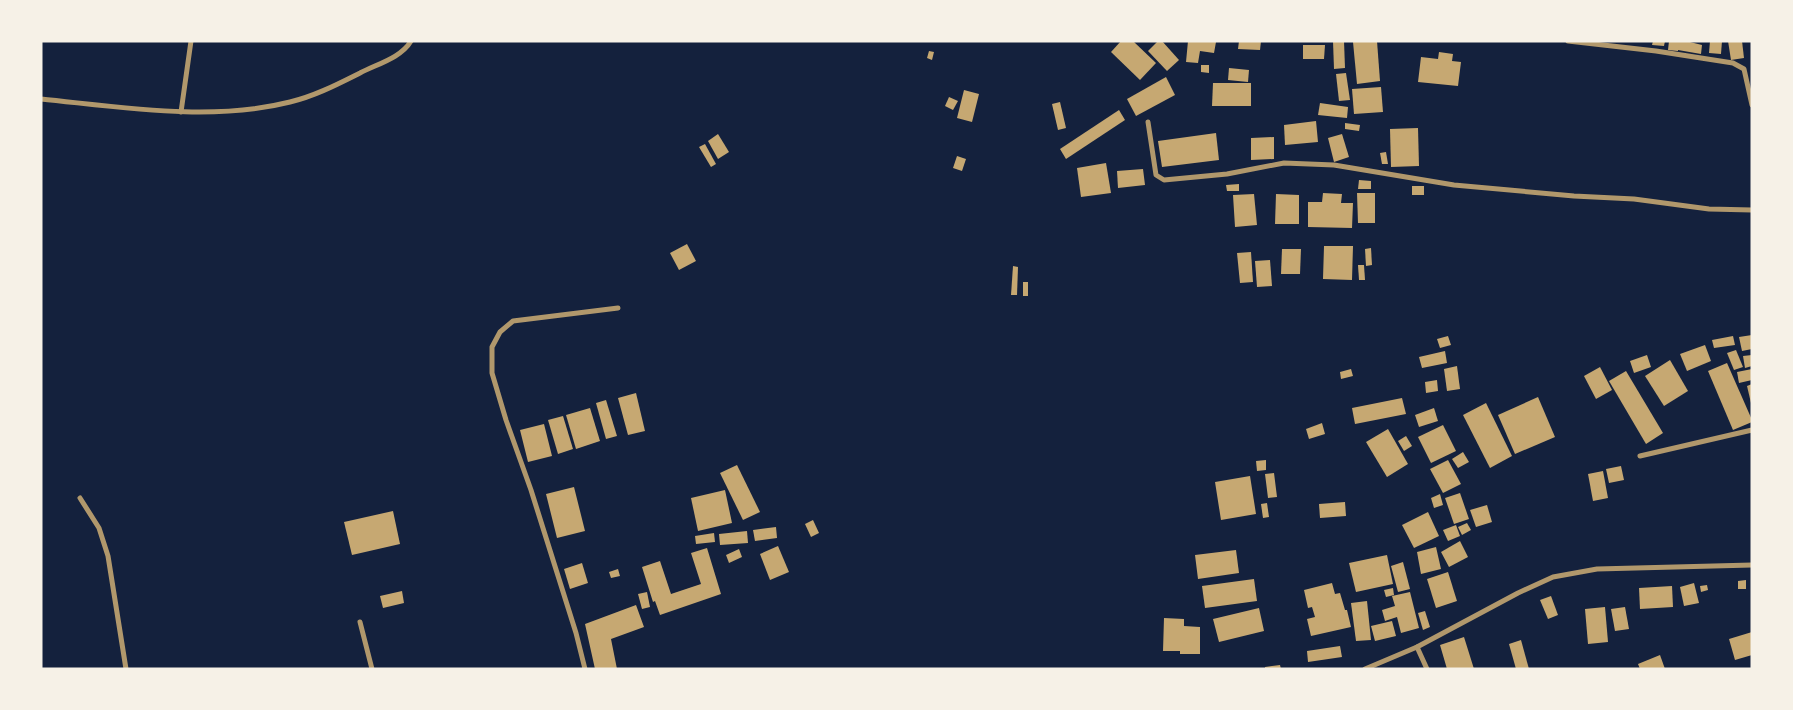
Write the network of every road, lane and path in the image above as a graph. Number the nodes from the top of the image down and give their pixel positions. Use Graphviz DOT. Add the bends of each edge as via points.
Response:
graph roads {
  1 [pos="191,41"];
  2 [pos="411,41"];
  3 [pos="1568,41"];
  4 [pos="41,99"];
  5 [pos="1752,106"];
  6 [pos="181,112"];
  7 [pos="1148,122"];
  8 [pos="1752,210"];
  9 [pos="618,308"];
  10 [pos="1752,430"];
  11 [pos="1640,456"];
  12 [pos="80,498"];
  13 [pos="1752,565"];
  14 [pos="360,622"];
  15 [pos="1418,647"];
  16 [pos="126,669"];
  17 [pos="372,669"];
  18 [pos="585,669"];
  19 [pos="1365,669"];
  20 [pos="1427,669"];
  1 -- 6 [label="street"];
  2 -- 6 [label="street" via="399,54 292,102 264,108"];
  3 -- 5 [label="street" via="1733,63 1744,69"];
  4 -- 6 [label="street"];
  7 -- 8 [label="street" via="1156,175 1164,180 1227,174 1284,163 1334,165 1454,185 1634,199 1709,209"];
  9 -- 18 [label="street" via="513,321 500,332 492,347 492,373"];
  10 -- 11 [label="street"];
  12 -- 16 [label="street" via="99,528 108,556"];
  13 -- 15 [label="street" via="1598,569 1553,578 1518,593"];
  14 -- 17 [label="street"];
  15 -- 19 [label="street"];
  15 -- 20 [label="street"];
}
